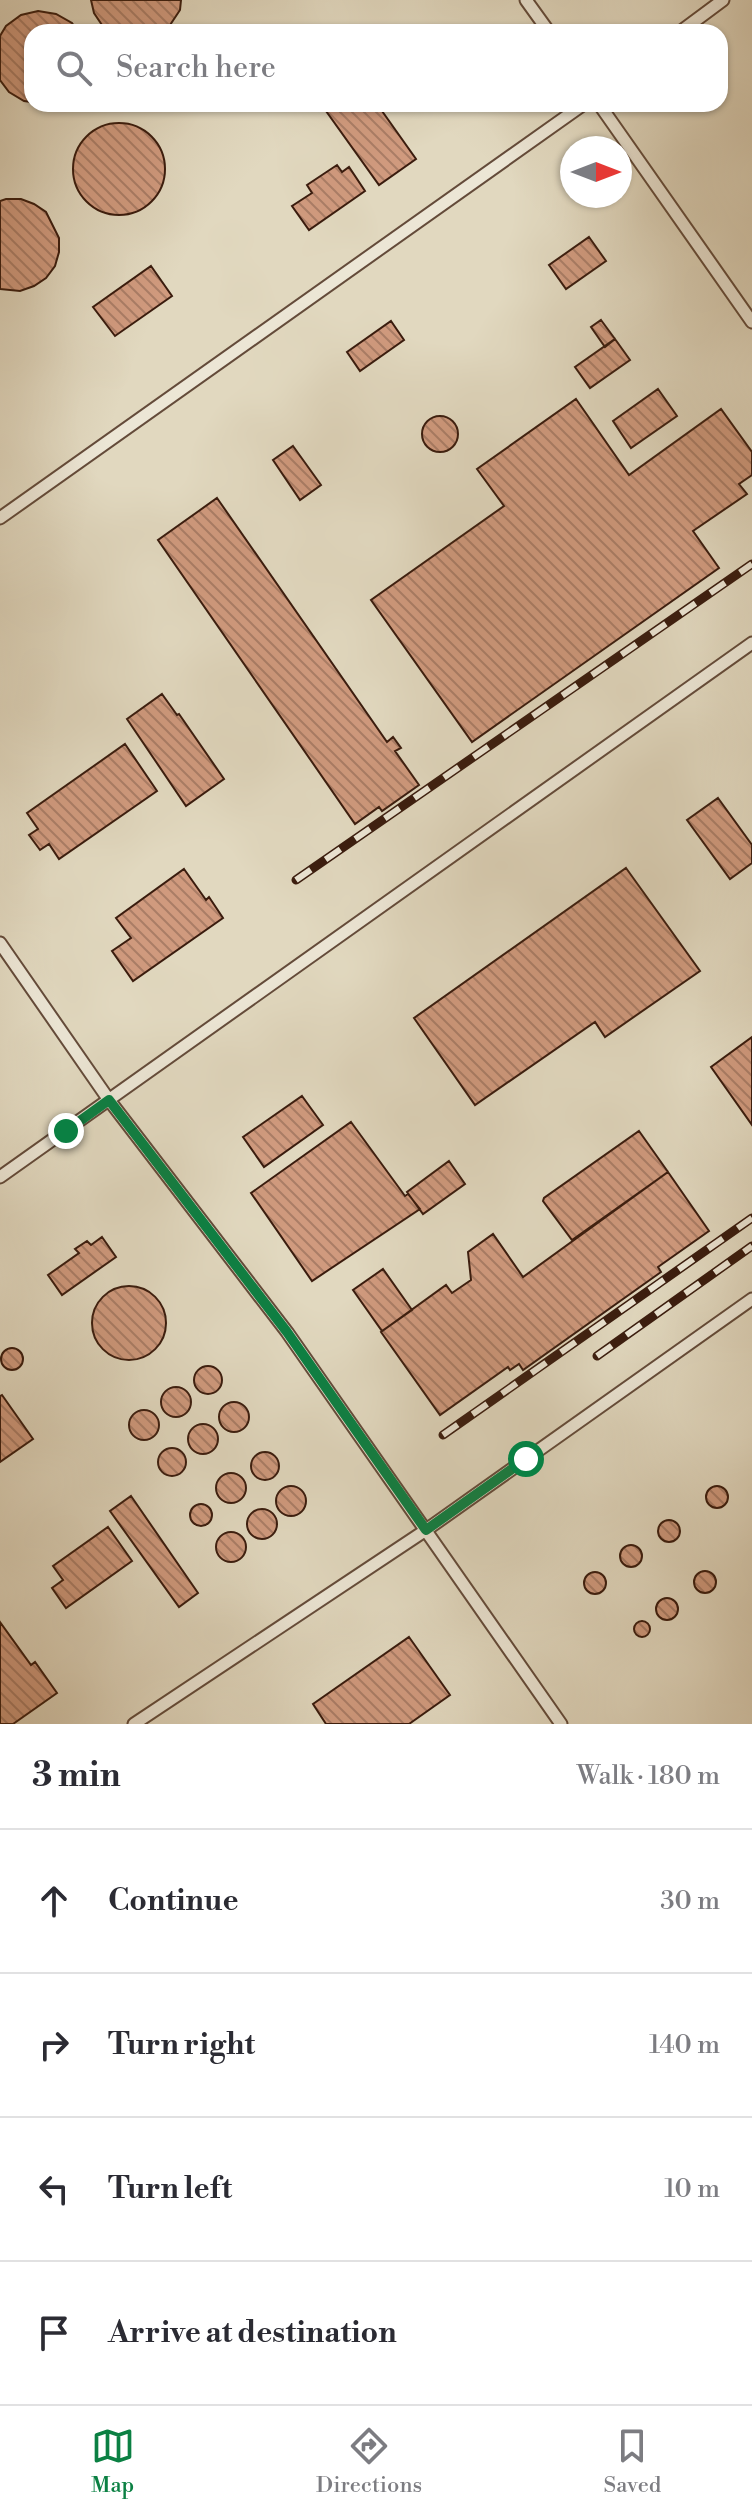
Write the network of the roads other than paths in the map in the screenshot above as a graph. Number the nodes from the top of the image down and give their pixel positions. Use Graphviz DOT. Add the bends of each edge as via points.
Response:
graph roads {
  1 [pos="526,0"];
  2 [pos="723,0"];
  3 [pos="543,24"];
  4 [pos="691,24"];
  5 [pos="573,112"];
  6 [pos="605,112"];
  7 [pos="752,322"];
  8 [pos="0,518"];
  9 [pos="752,643"];
  10 [pos="0,943"];
  11 [pos="109,1100"];
  12 [pos="0,1177"];
  13 [pos="752,1299"];
  14 [pos="426,1530"];
  15 [pos="134,1724"];
  16 [pos="561,1724"];
  1 -- 3 [label="lane"];
  2 -- 4 [label="lane"];
  5 -- 8 [label="lane"];
  6 -- 7 [label="lane"];
  9 -- 11 [label="lane"];
  10 -- 11 [label="lane"];
  11 -- 12 [label="lane"];
  11 -- 14 [label="lane" via="287,1332"];
  13 -- 14 [label="lane"];
  14 -- 15 [label="lane"];
  14 -- 16 [label="lane"];
}
